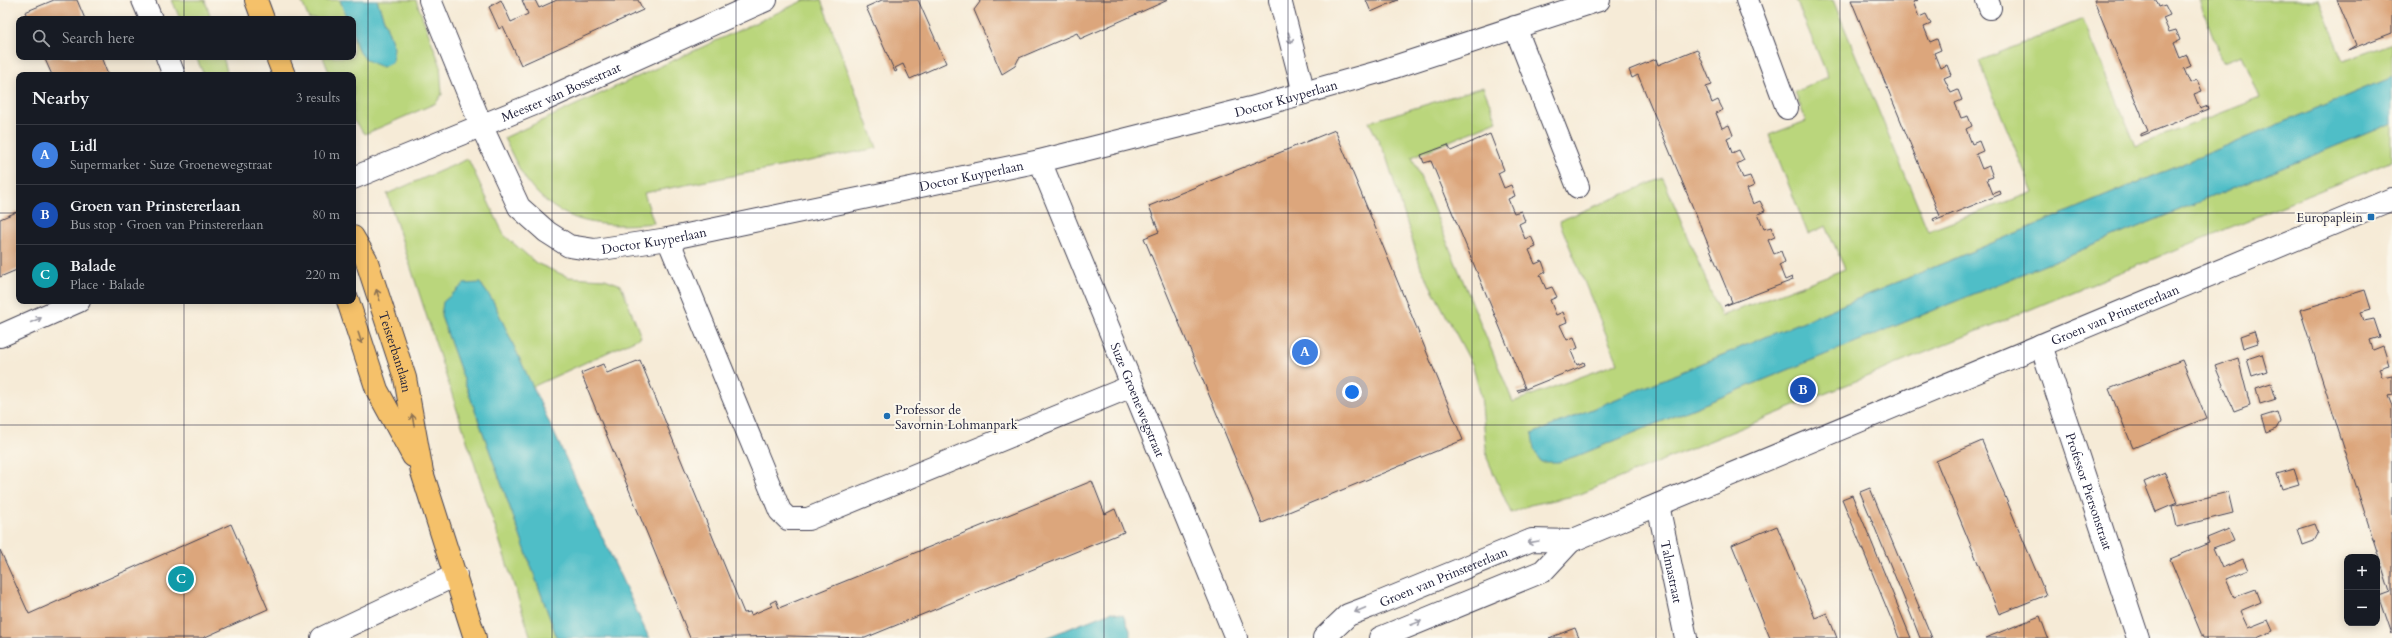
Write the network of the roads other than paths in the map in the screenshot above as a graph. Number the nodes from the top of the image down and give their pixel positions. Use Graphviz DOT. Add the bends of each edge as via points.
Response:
graph roads {
  1 [pos="143,0"];
  2 [pos="256,0"];
  3 [pos="430,0"];
  4 [pos="766,0"];
  5 [pos="1280,0"];
  6 [pos="1599,0"];
  7 [pos="1747,0"];
  8 [pos="150,16"];
  9 [pos="262,16"];
  10 [pos="1515,27"];
  11 [pos="167,60"];
  12 [pos="278,60"];
  13 [pos="173,72"];
  14 [pos="283,72"];
  15 [pos="1304,93"];
  16 [pos="1787,108"];
  17 [pos="481,125"];
  18 [pos="1040,161"];
  19 [pos="356,177"];
  20 [pos="1578,187"];
  21 [pos="2392,199"];
  22 [pos="668,239"];
  23 [pos="356,241"];
  24 [pos="72,304"];
  25 [pos="349,304"];
  26 [pos="0,336"];
  27 [pos="2041,345"];
  28 [pos="1132,386"];
  29 [pos="422,472"];
  30 [pos="1658,505"];
  31 [pos="1572,541"];
  32 [pos="456,575"];
  33 [pos="322,638"];
  34 [pos="475,638"];
  35 [pos="1236,638"];
  36 [pos="1324,638"];
  37 [pos="1380,638"];
  38 [pos="1686,638"];
  39 [pos="2138,638"];
  1 -- 8 [label="street"];
  2 -- 9 [label="main road"];
  3 -- 17 [label="street, Doctor Kuyperlaan"];
  4 -- 17 [label="street, Meester van Bossestraat" via="544,100"];
  5 -- 15 [label="street, one-way"];
  6 -- 10 [label="street, Doctor Kuyperlaan"];
  7 -- 16 [label="street"];
  10 -- 15 [label="street, Doctor Kuyperlaan" via="1382,71"];
  10 -- 20 [label="street"];
  11 -- 13 [label="street"];
  12 -- 14 [label="main road"];
  15 -- 18 [label="street, Doctor Kuyperlaan"];
  17 -- 19 [label="street, Meester van Bossestraat"];
  17 -- 22 [label="street, Doctor Kuyperlaan" via="519,208 547,232 569,246 595,250"];
  18 -- 22 [label="street, Doctor Kuyperlaan"];
  18 -- 28 [label="street, Suze Groenewegstraat"];
  21 -- 27 [label="street, Groen van Prinstererlaan"];
  22 -- 28 [label="street" via="780,511 788,520 808,519"];
  29 -- 23 [label="main road, Teisterbantlaan, one-way" via="405,378 366,259"];
  26 -- 24 [label="street, one-way"];
  25 -- 29 [label="main road, Teisterbantlaan, one-way" via="377,390"];
  27 -- 30 [label="street, Groen van Prinstererlaan"];
  27 -- 39 [label="street, Professor Piersonstraat"];
  28 -- 35 [label="street, Suze Groenewegstraat"];
  29 -- 32 [label="main road, Teisterbantlaan"];
  30 -- 31 [label="street, Groen van Prinstererlaan"];
  30 -- 38 [label="street, Talmastraat"];
  31 -- 36 [label="street, Groen van Prinstererlaan, one-way" via="1532,540 1348,616"];
  37 -- 31 [label="street, Groen van Prinstererlaan, one-way" via="1543,570"];
  32 -- 33 [label="street"];
  32 -- 34 [label="main road, Teisterbantlaan"];
}
